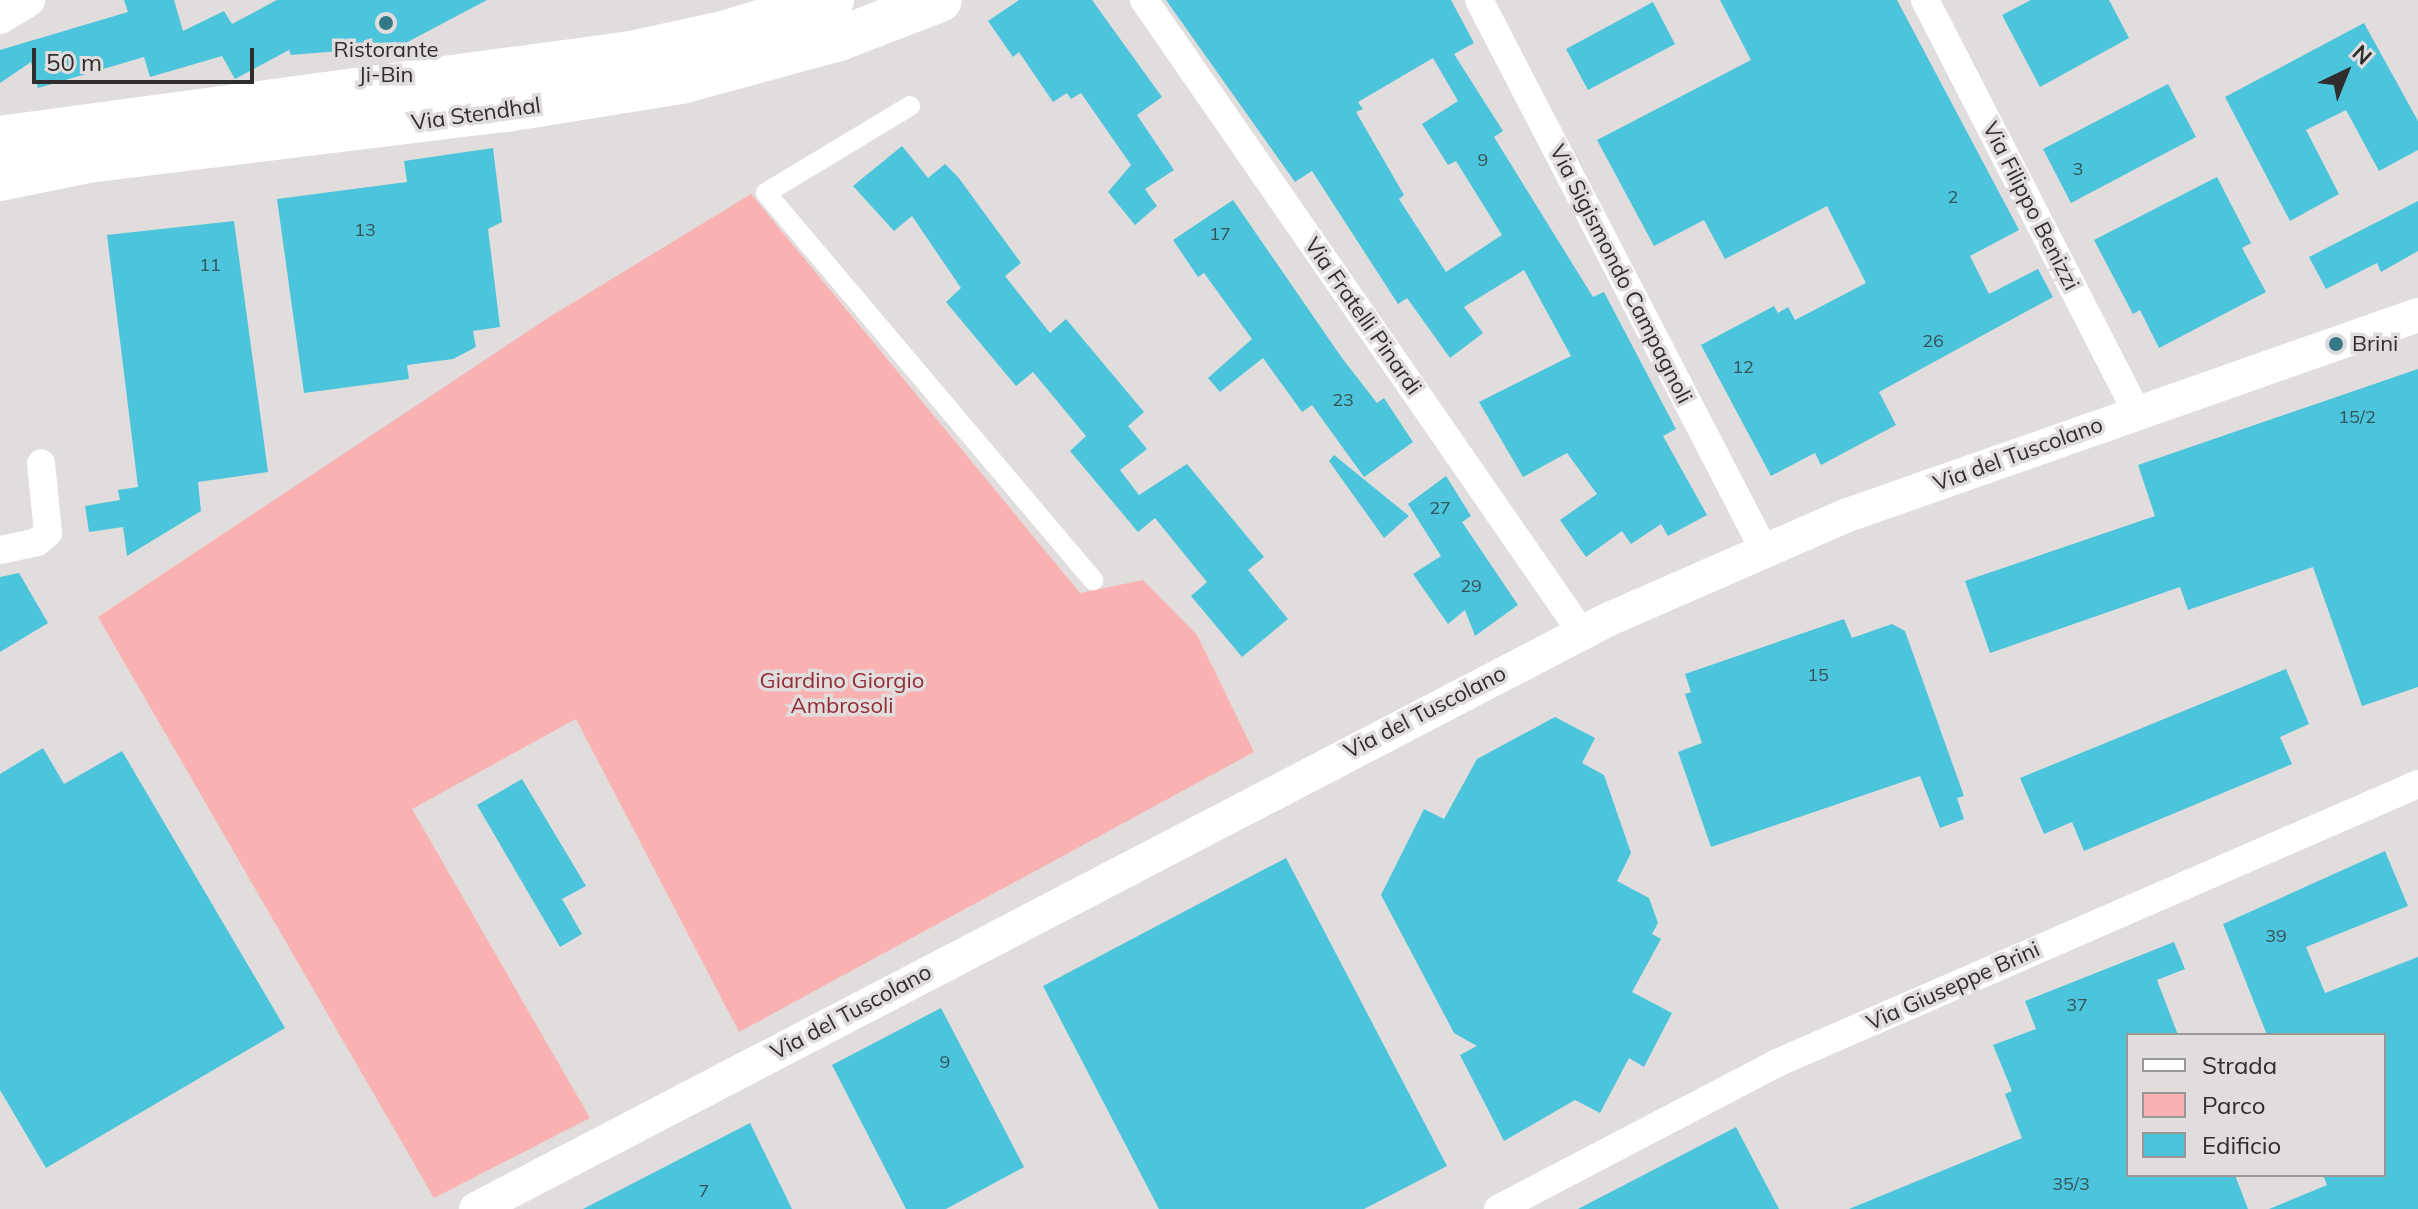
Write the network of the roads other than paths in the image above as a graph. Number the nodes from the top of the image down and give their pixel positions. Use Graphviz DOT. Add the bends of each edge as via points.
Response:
graph roads {
  1 [pos="28,0"];
  2 [pos="832,0"];
  3 [pos="940,0"];
  4 [pos="1144,0"];
  5 [pos="1479,0"];
  6 [pos="1925,0"];
  7 [pos="0,17"];
  8 [pos="910,106"];
  9 [pos="0,138"];
  10 [pos="0,179"];
  11 [pos="2418,315"];
  12 [pos="2137,412"];
  13 [pos="41,463"];
  14 [pos="1763,548"];
  15 [pos="0,550"];
  16 [pos="1093,580"];
  17 [pos="1582,633"];
  18 [pos="2418,784"];
  19 [pos="476,1209"];
  20 [pos="1498,1209"];
  1 -- 7 [label="street"];
  2 -- 9 [label="main road, Via Stendhal" via="723,33 631,53"];
  3 -- 10 [label="main road, Via Stendhal" via="784,56 667,85 88,161"];
  4 -- 17 [label="street, Via Fratelli Pinardi"];
  5 -- 14 [label="street, Via Sigismondo Campagnoli"];
  6 -- 12 [label="street, Via Filippo Benizzi"];
  8 -- 16 [label="street" via="766,193"];
  11 -- 12 [label="street, Via del Tuscolano"];
  12 -- 14 [label="street, Via del Tuscolano"];
  13 -- 15 [label="street" via="48,533 37,542"];
  14 -- 17 [label="street, Via del Tuscolano"];
  17 -- 19 [label="street, Via del Tuscolano"];
  18 -- 20 [label="street, Via Giuseppe Brini" via="1777,1063"];
}
